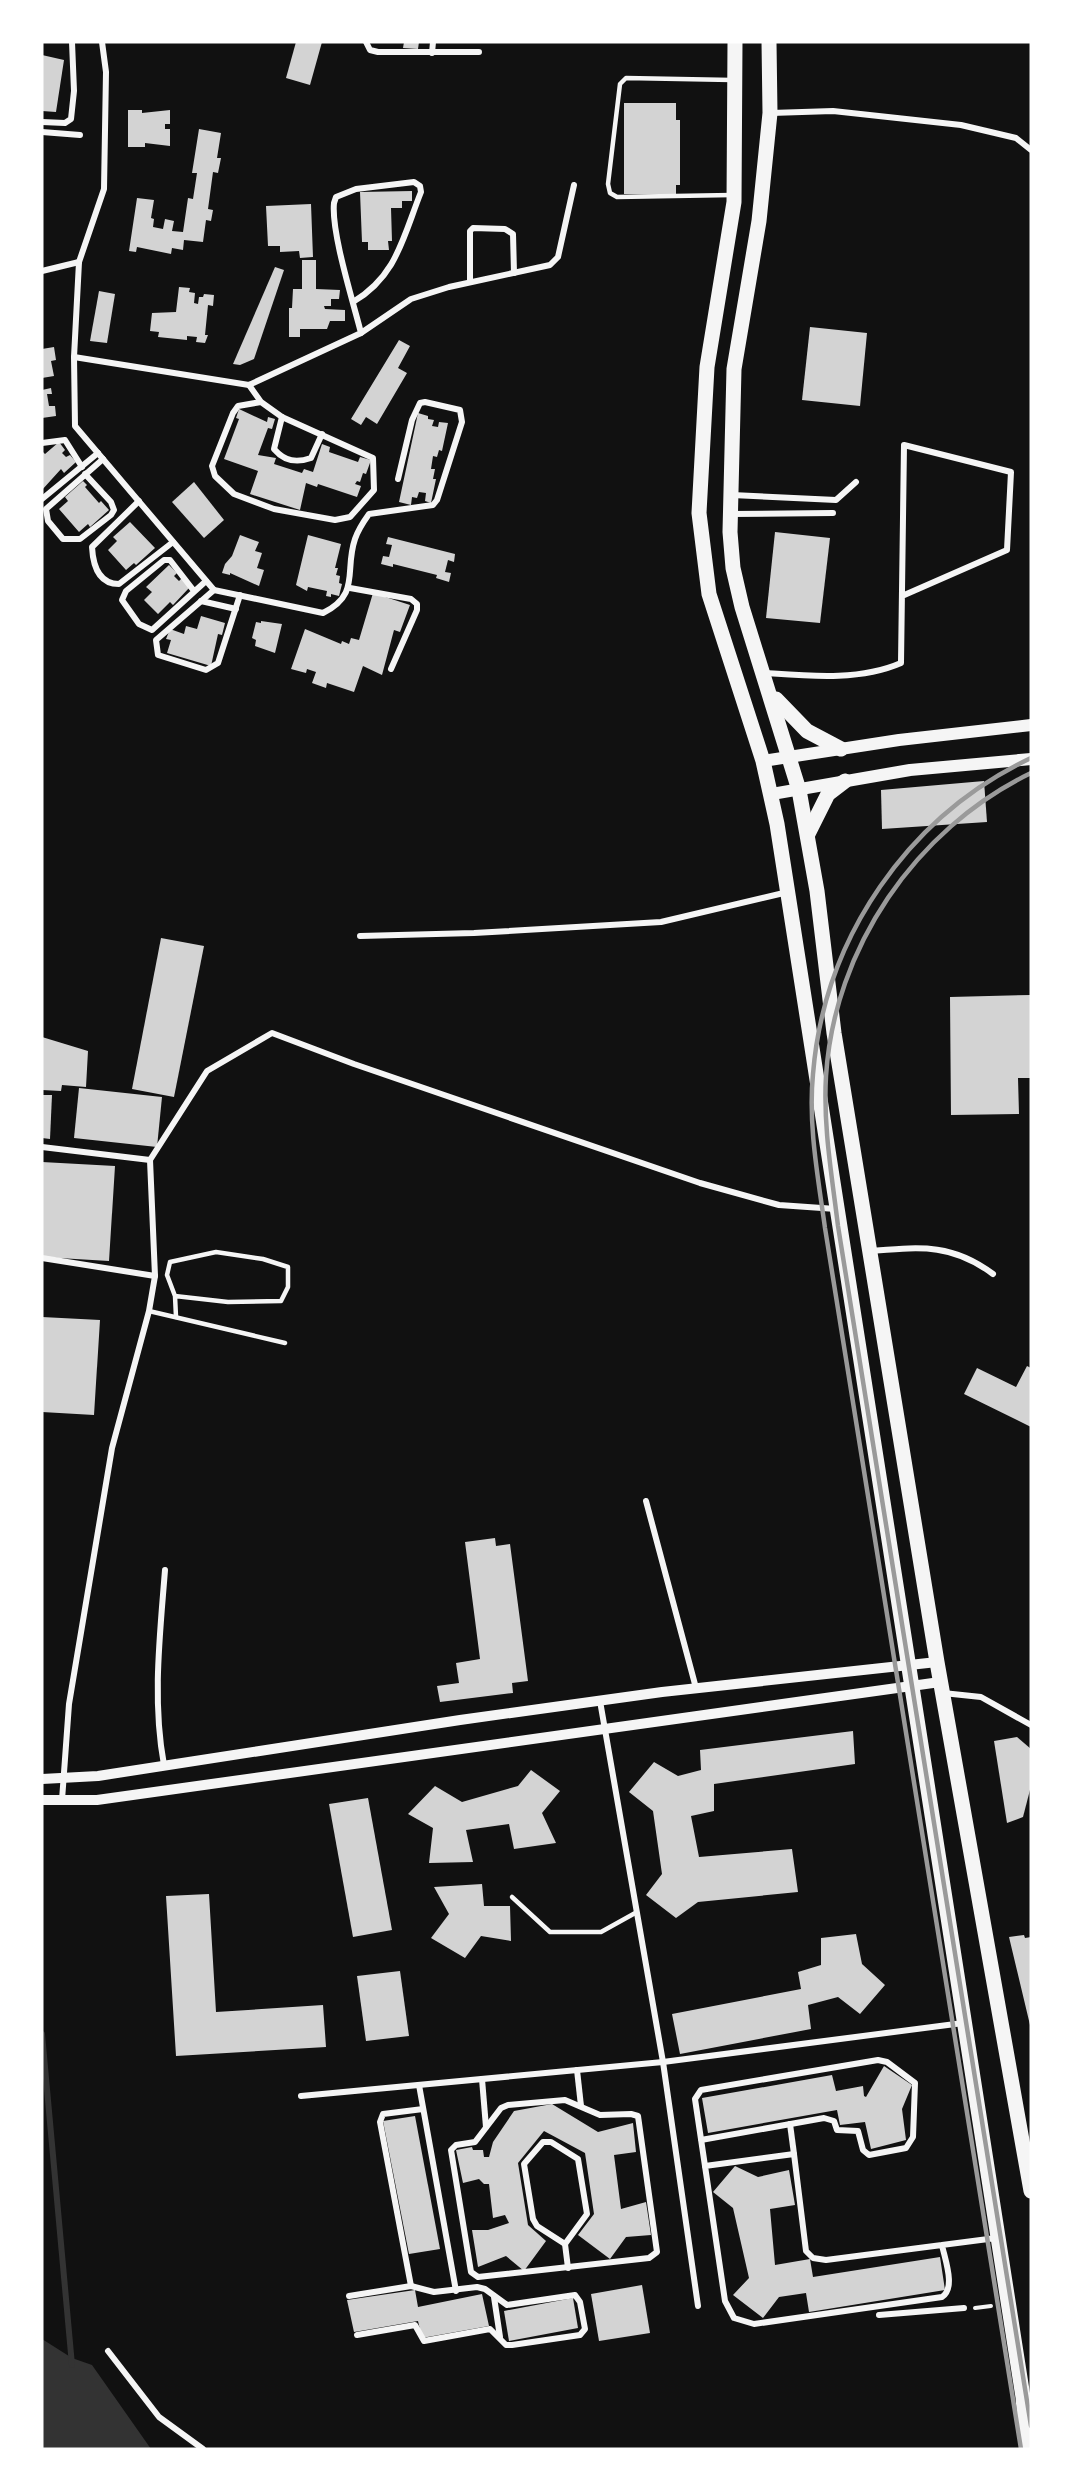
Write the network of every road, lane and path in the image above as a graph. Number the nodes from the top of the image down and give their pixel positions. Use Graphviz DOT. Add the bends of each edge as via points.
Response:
graph roads {
  1 [pos="72,42"];
  2 [pos="102,42"];
  3 [pos="366,42"];
  4 [pos="433,42"];
  5 [pos="735,42"];
  6 [pos="769,42"];
  7 [pos="479,52"];
  8 [pos="432,53"];
  9 [pos="735,80"];
  10 [pos="770,113"];
  11 [pos="42,122"];
  12 [pos="42,132"];
  13 [pos="80,135"];
  14 [pos="1031,150"];
  15 [pos="574,185"];
  16 [pos="734,195"];
  17 [pos="79,261"];
  18 [pos="42,271"];
  19 [pos="514,273"];
  20 [pos="470,282"];
  21 [pos="353,302"];
  22 [pos="361,333"];
  23 [pos="74,357"];
  24 [pos="249,385"];
  25 [pos="261,402"];
  26 [pos="282,417"];
  27 [pos="322,434"];
  28 [pos="42,443"];
  29 [pos="98,453"];
  30 [pos="103,459"];
  31 [pos="82,466"];
  32 [pos="85,474"];
  33 [pos="398,479"];
  34 [pos="856,482"];
  35 [pos="731,495"];
  36 [pos="42,499"];
  37 [pos="139,501"];
  38 [pos="833,513"];
  39 [pos="731,514"];
  40 [pos="173,542"];
  41 [pos="206,581"];
  42 [pos="350,588"];
  43 [pos="214,590"];
  44 [pos="194,591"];
  45 [pos="240,595"];
  46 [pos="902,596"];
  47 [pos="201,601"];
  48 [pos="236,609"];
  49 [pos="391,669"];
  50 [pos="764,673"];
  51 [pos="770,692"];
  52 [pos="1031,725"];
  53 [pos="841,749"];
  54 [pos="790,756"];
  55 [pos="1031,759"];
  56 [pos="763,761"];
  57 [pos="845,782"];
  58 [pos="799,790"];
  59 [pos="772,794"];
  60 [pos="808,836"];
  61 [pos="788,892"];
  62 [pos="360,936"];
  63 [pos="42,1147"];
  64 [pos="150,1160"];
  65 [pos="839,1210"];
  66 [pos="870,1251"];
  67 [pos="42,1258"];
  68 [pos="993,1274"];
  69 [pos="155,1276"];
  70 [pos="175,1296"];
  71 [pos="149,1311"];
  72 [pos="176,1317"];
  73 [pos="285,1343"];
  74 [pos="646,1501"];
  75 [pos="165,1570"];
  76 [pos="937,1662"];
  77 [pos="908,1666"];
  78 [pos="911,1686"];
  79 [pos="941,1687"];
  80 [pos="696,1688"];
  81 [pos="600,1701"];
  82 [pos="1031,1725"];
  83 [pos="603,1727"];
  84 [pos="164,1766"];
  85 [pos="63,1778"];
  86 [pos="42,1779"];
  87 [pos="42,1800"];
  88 [pos="62,1800"];
  89 [pos="512,1897"];
  90 [pos="637,1912"];
  91 [pos="964,2023"];
  92 [pos="663,2062"];
  93 [pos="578,2070"];
  94 [pos="482,2079"];
  95 [pos="419,2085"];
  96 [pos="301,2096"];
  97 [pos="581,2106"];
  98 [pos="423,2109"];
  99 [pos="790,2124"];
  100 [pos="486,2128"];
  101 [pos="701,2140"];
  102 [pos="794,2154"];
  103 [pos="705,2166"];
  104 [pos="1031,2191"];
  105 [pos="996,2238"];
  106 [pos="565,2244"];
  107 [pos="942,2245"];
  108 [pos="568,2268"];
  109 [pos="411,2286"];
  110 [pos="456,2291"];
  111 [pos="349,2296"];
  112 [pos="494,2297"];
  113 [pos="1007,2305"];
  114 [pos="698,2306"];
  115 [pos="964,2308"];
  116 [pos="879,2315"];
  117 [pos="357,2335"];
  118 [pos="501,2341"];
  119 [pos="108,2351"];
  120 [pos="1029,2427"];
  121 [pos="203,2449"];
  122 [pos="1027,2449"];
  1 -- 11 [label="street" via="71,119 65,123"];
  2 -- 17 [label="street" via="106,72 104,189"];
  3 -- 8 [label="street" via="370,50 378,52"];
  4 -- 8 [label="street"];
  5 -- 9 [label="main road"];
  6 -- 10 [label="main road"];
  7 -- 8 [label="street"];
  9 -- 16 [label="main road"];
  9 -- 16 [label="lane" via="626,78 620,84 608,184 610,193 617,197"];
  10 -- 14 [label="street" via="833,111 961,125 1016,138"];
  10 -- 35 [label="main road" via="759,221 734,369"];
  12 -- 13 [label="street"];
  15 -- 19 [label="street" via="558,257 550,265"];
  16 -- 56 [label="main road" via="707,367 699,513 709,594"];
  17 -- 18 [label="street"];
  17 -- 23 [label="street"];
  19 -- 20 [label="street"];
  19 -- 20 [label="street" via="513,234 473,228"];
  20 -- 22 [label="street" via="411,299"];
  21 -- 21 [label="street" via="373,290 392,267 421,192 414,182 356,189 336,197 333,211"];
  21 -- 22 [label="street"];
  22 -- 24 [label="street"];
  23 -- 24 [label="street"];
  23 -- 29 [label="street" via="75,426"];
  24 -- 25 [label="street"];
  25 -- 26 [label="street"];
  25 -- 27 [label="street" via="238,406 213,459 215,476 234,494 274,509 335,520 350,516 374,490 375,462"];
  26 -- 27 [label="street"];
  26 -- 27 [label="street" via="274,449 286,459 311,458"];
  28 -- 31 [label="street" via="65,440"];
  29 -- 30 [label="street"];
  29 -- 31 [label="street"];
  30 -- 32 [label="street"];
  30 -- 37 [label="street"];
  31 -- 36 [label="street"];
  32 -- 32 [label="street" via="46,509 48,521 63,539 80,539 114,510"];
  33 -- 42 [label="street" via="420,403 460,410 462,422 437,501 433,505 369,514 355,538"];
  34 -- 35 [label="street" via="836,500"];
  35 -- 39 [label="main road"];
  37 -- 40 [label="street"];
  37 -- 40 [label="street" via="92,547 93,564 102,579 119,584"];
  38 -- 39 [label="street"];
  39 -- 50 [label="main road" via="733,568"];
  40 -- 41 [label="street"];
  41 -- 43 [label="street"];
  41 -- 44 [label="street"];
  42 -- 45 [label="street" via="338,606 323,614"];
  42 -- 49 [label="street" via="411,599 417,604"];
  43 -- 45 [label="street"];
  43 -- 47 [label="street"];
  44 -- 44 [label="street" via="152,630 139,624 122,600 126,591 164,560 170,560"];
  45 -- 48 [label="street"];
  46 -- 46 [label="street" via="904,446 1011,472 1007,550"];
  46 -- 50 [label="street" via="901,663 880,673"];
  47 -- 48 [label="street"];
  47 -- 48 [label="street" via="156,640 158,656 206,670 213,668"];
  50 -- 51 [label="main road"];
  51 -- 53 [label="main road" via="807,732"];
  51 -- 54 [label="main road"];
  52 -- 53 [label="main road"];
  53 -- 54 [label="main road"];
  54 -- 56 [label="main road"];
  54 -- 58 [label="main road"];
  55 -- 57 [label="main road" via="910,770"];
  56 -- 59 [label="main road"];
  57 -- 58 [label="main road"];
  57 -- 60 [label="main road" via="828,794"];
  58 -- 59 [label="main road"];
  58 -- 60 [label="main road"];
  59 -- 61 [label="main road"];
  60 -- 66 [label="main road" via="834,1033"];
  61 -- 62 [label="street" via="661,922"];
  61 -- 65 [label="main road"];
  63 -- 64 [label="street"];
  64 -- 65 [label="street" via="207,1071 272,1033 700,1183 779,1205"];
  64 -- 69 [label="street"];
  65 -- 77 [label="main road"];
  66 -- 68 [label="street" via="930,1247 955,1252"];
  66 -- 76 [label="main road"];
  67 -- 69 [label="street"];
  69 -- 71 [label="street"];
  70 -- 70 [label="lane" via="167,1275 170,1262 216,1252 263,1259 288,1268 288,1287 281,1301 228,1302"];
  70 -- 72 [label="lane"];
  71 -- 72 [label="lane"];
  71 -- 85 [label="street" via="112,1448 69,1704"];
  72 -- 73 [label="lane"];
  74 -- 80 [label="street"];
  75 -- 84 [label="street" via="158,1707"];
  76 -- 77 [label="street"];
  76 -- 79 [label="main road"];
  77 -- 78 [label="main road"];
  77 -- 80 [label="street"];
  78 -- 79 [label="street"];
  78 -- 83 [label="street"];
  78 -- 91 [label="main road"];
  79 -- 82 [label="street" via="981,1697"];
  79 -- 104 [label="main road"];
  80 -- 81 [label="street"];
  81 -- 83 [label="street"];
  81 -- 84 [label="street"];
  83 -- 88 [label="street" via="97,1800"];
  83 -- 90 [label="street"];
  84 -- 85 [label="street"];
  85 -- 86 [label="street"];
  85 -- 88 [label="street"];
  87 -- 88 [label="street"];
  89 -- 90 [label="lane" via="550,1932 601,1932"];
  90 -- 92 [label="street"];
  91 -- 92 [label="street"];
  91 -- 105 [label="main road"];
  92 -- 93 [label="street"];
  92 -- 114 [label="street"];
  93 -- 94 [label="street"];
  93 -- 97 [label="street"];
  94 -- 95 [label="street"];
  94 -- 100 [label="street"];
  95 -- 96 [label="street"];
  95 -- 98 [label="street"];
  97 -- 100 [label="street" via="566,2100 516,2102 501,2108"];
  97 -- 108 [label="street" via="600,2115 638,2116 658,2248 649,2258"];
  98 -- 109 [label="street" via="383,2114 380,2122"];
  98 -- 110 [label="street"];
  99 -- 101 [label="street"];
  99 -- 101 [label="street" via="830,2119 837,2130 858,2131 869,2155 906,2148 913,2137 915,2083 887,2061 878,2060 700,2090 695,2099"];
  99 -- 102 [label="street"];
  100 -- 108 [label="street" via="475,2142 456,2145 451,2150 471,2271 483,2278"];
  101 -- 103 [label="street"];
  102 -- 103 [label="street"];
  102 -- 107 [label="street" via="806,2251 813,2258 826,2260"];
  103 -- 107 [label="street" via="725,2301 734,2318 754,2324 942,2297 950,2287"];
  105 -- 107 [label="street"];
  105 -- 113 [label="main road"];
  106 -- 106 [label="street" via="587,2214 582,2175 578,2159 547,2141 526,2161 524,2169 535,2223"];
  106 -- 108 [label="street"];
  109 -- 110 [label="street" via="427,2292"];
  109 -- 111 [label="street"];
  110 -- 112 [label="street" via="477,2287"];
  112 -- 118 [label="street"];
  112 -- 118 [label="street" via="511,2305 575,2295 585,2329 580,2335 512,2345"];
  113 -- 115 [label="path"];
  113 -- 120 [label="main road"];
  115 -- 116 [label="street"];
  117 -- 118 [label="street" via="415,2325 422,2340 490,2329"];
  119 -- 121 [label="street" via="159,2417"];
  120 -- 122 [label="main road"];
}
